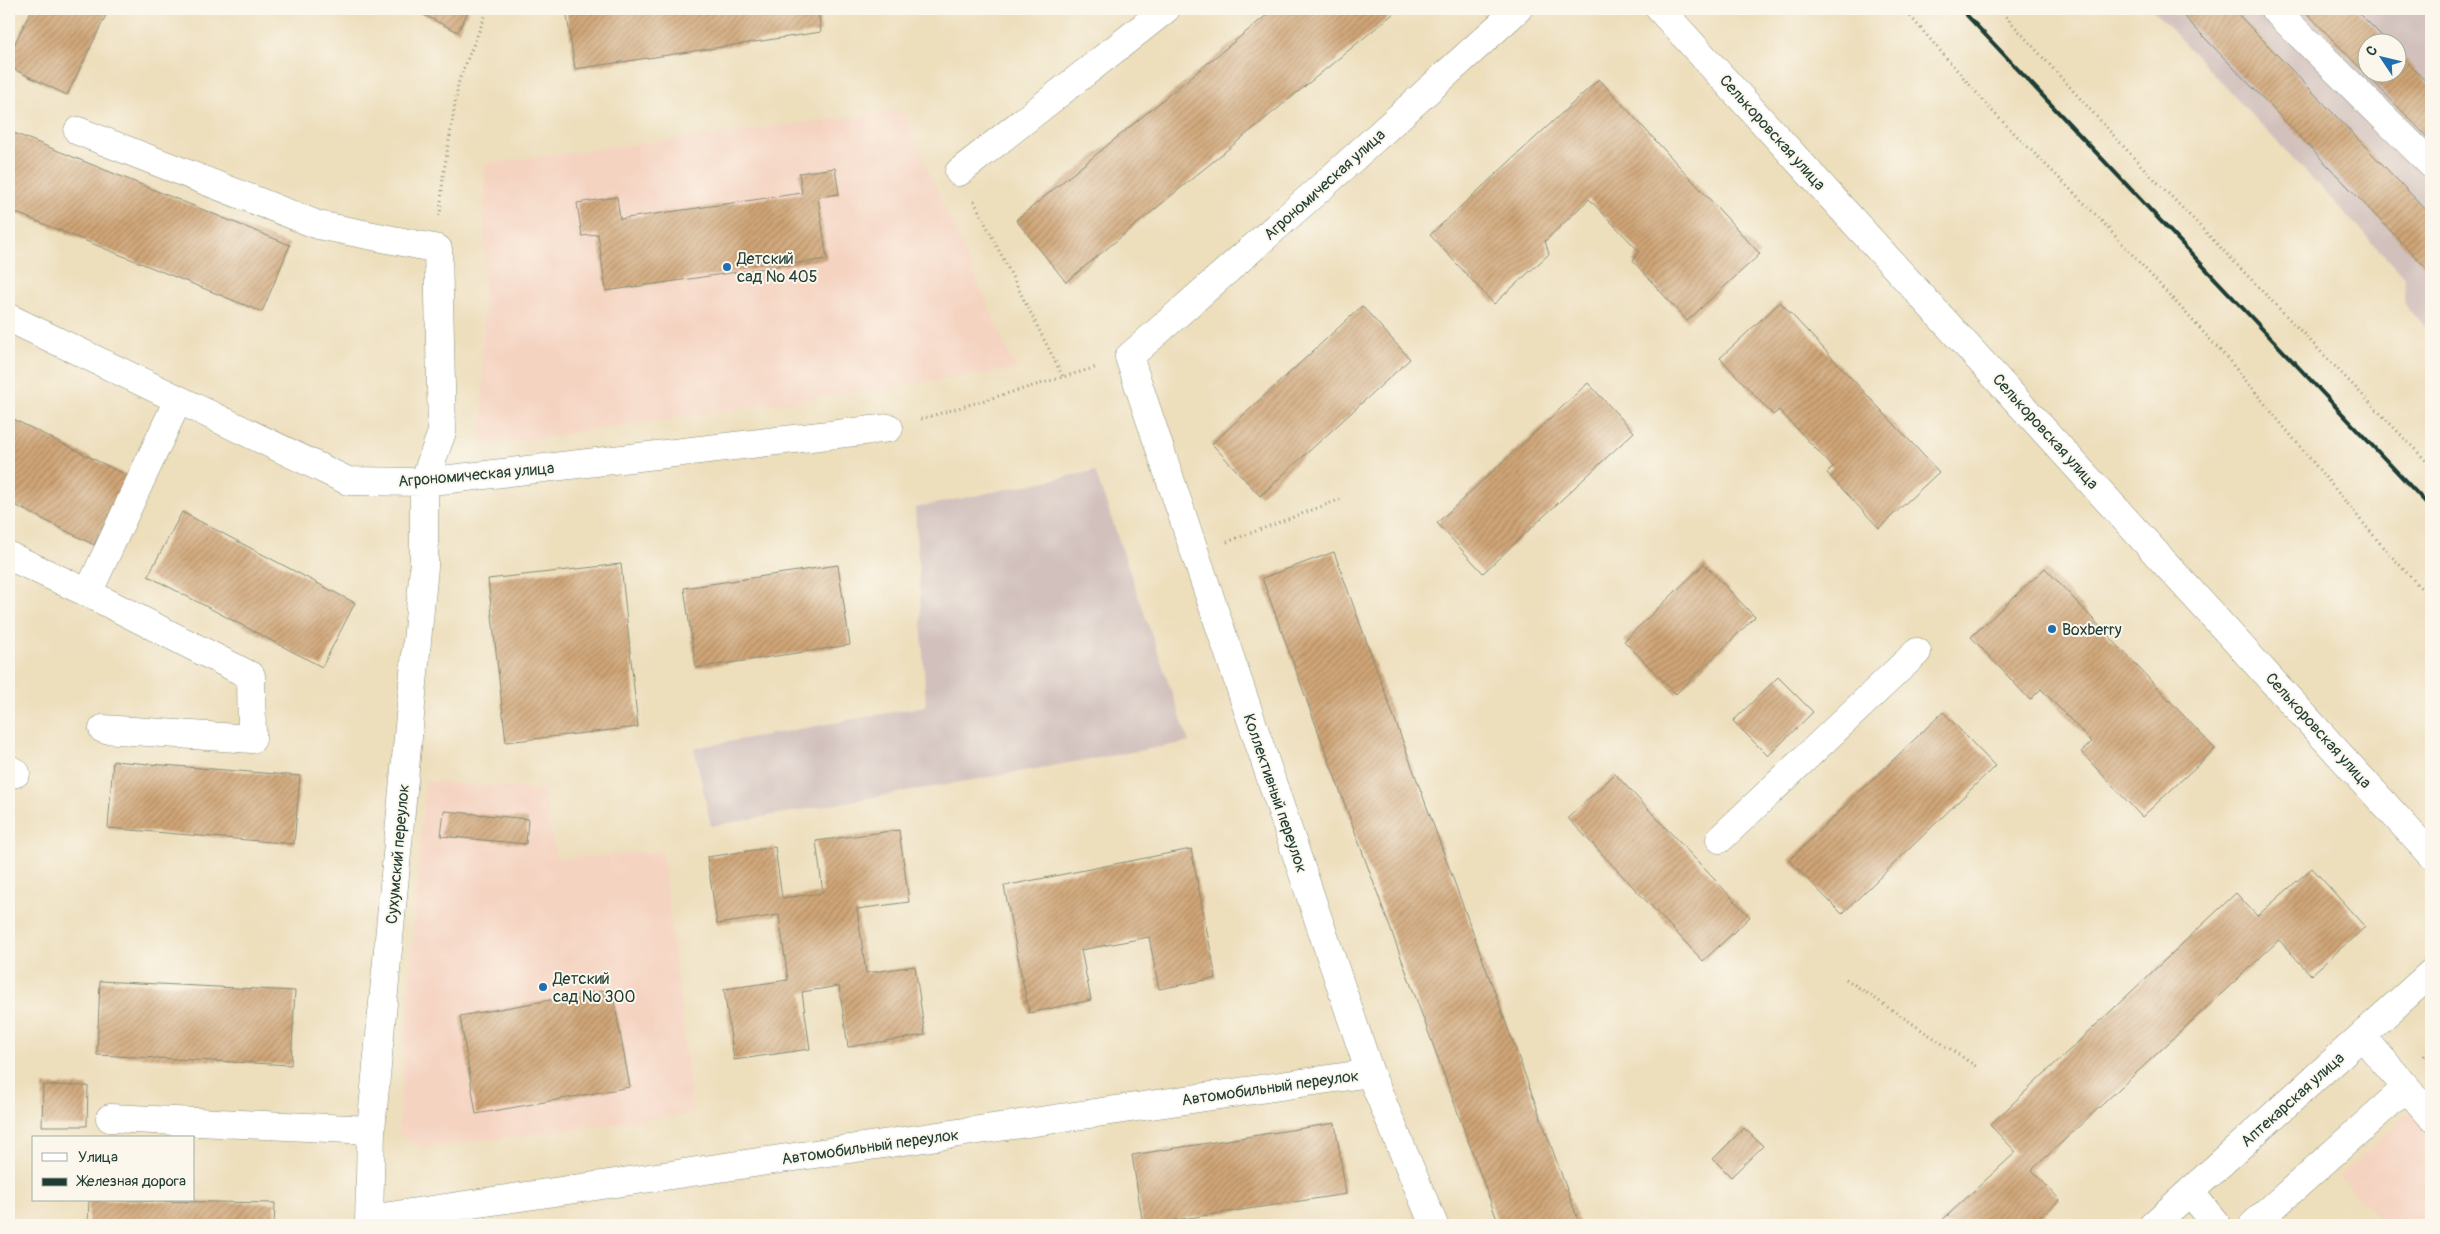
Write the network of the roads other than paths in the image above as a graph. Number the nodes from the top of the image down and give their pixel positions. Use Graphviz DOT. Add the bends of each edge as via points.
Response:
graph roads {
  1 [pos="1166,9"];
  2 [pos="1518,9"];
  3 [pos="1660,9"];
  4 [pos="2274,9"];
  5 [pos="78,131"];
  6 [pos="2431,164"];
  7 [pos="959,172"];
  8 [pos="9,318"];
  9 [pos="1129,357"];
  10 [pos="178,400"];
  11 [pos="889,428"];
  12 [pos="424,482"];
  13 [pos="9,556"];
  14 [pos="88,593"];
  15 [pos="1917,652"];
  16 [pos="103,729"];
  17 [pos="1720,839"];
  18 [pos="2431,855"];
  19 [pos="2431,973"];
  20 [pos="2362,1036"];
  21 [pos="1370,1073"];
  22 [pos="2406,1088"];
  23 [pos="2431,1116"];
  24 [pos="110,1118"];
  25 [pos="371,1130"];
  26 [pos="2190,1192"];
  27 [pos="369,1222"];
  28 [pos="1434,1225"];
  29 [pos="2153,1225"];
  30 [pos="2218,1225"];
  31 [pos="2253,1225"];
  1 -- 7 [label="street"];
  2 -- 9 [label="street, Агрономическая улица"];
  3 -- 18 [label="street, Селькоровская улица"];
  4 -- 6 [label="street"];
  5 -- 12 [label="street, Сухумский переулок" via="318,225 438,249 442,432"];
  8 -- 10 [label="street, Агрономическая улица"];
  9 -- 21 [label="street, Коллективный переулок"];
  10 -- 12 [label="street, Агрономическая улица" via="348,481"];
  10 -- 14 [label="street"];
  11 -- 12 [label="street, Агрономическая улица"];
  12 -- 25 [label="street, Сухумский переулок" via="424,567"];
  13 -- 14 [label="street"];
  14 -- 16 [label="street" via="251,676 252,739"];
  15 -- 17 [label="street"];
  19 -- 20 [label="street, Аптекарская улица"];
  20 -- 22 [label="street"];
  20 -- 26 [label="street, Аптекарская улица"];
  21 -- 27 [label="street, Автомобильный переулок"];
  21 -- 28 [label="street, Коллективный переулок"];
  22 -- 23 [label="street"];
  22 -- 31 [label="street"];
  24 -- 25 [label="street"];
  25 -- 27 [label="street, Сухумский переулок"];
  26 -- 29 [label="street, Аптекарская улица"];
  26 -- 30 [label="street"];
}
